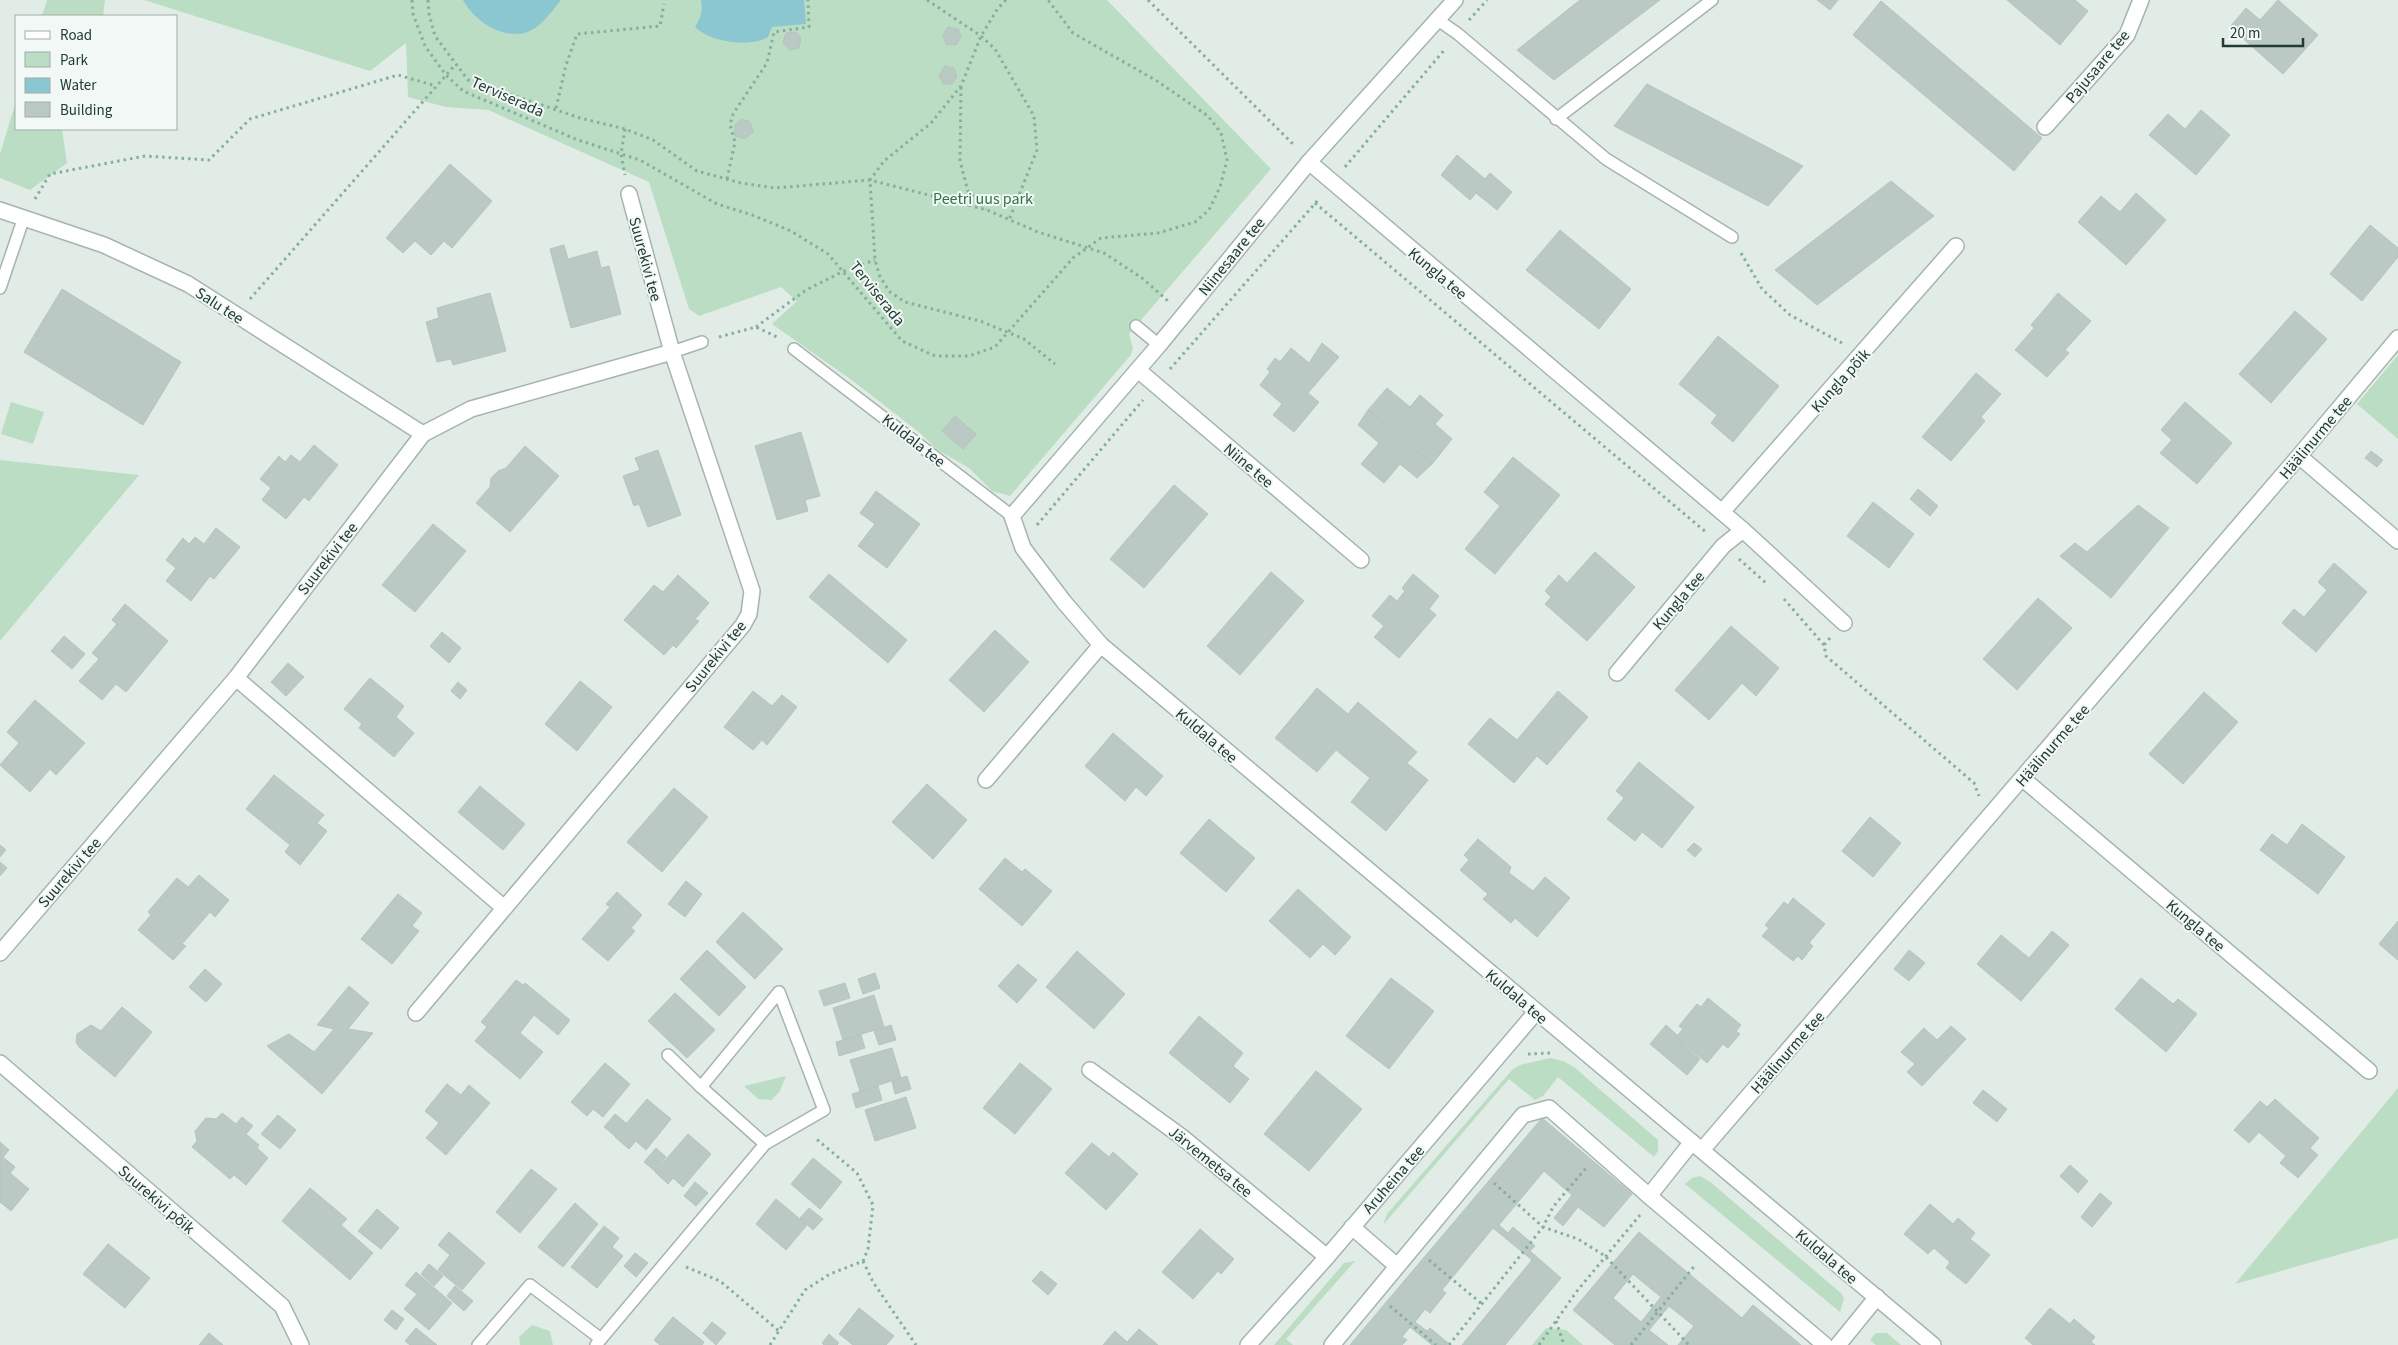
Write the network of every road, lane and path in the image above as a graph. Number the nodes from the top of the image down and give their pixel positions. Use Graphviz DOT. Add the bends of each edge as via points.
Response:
graph roads {
  1 [pos="412,0"];
  2 [pos="428,0"];
  3 [pos="808,0"];
  4 [pos="927,0"];
  5 [pos="1006,0"];
  6 [pos="1048,0"];
  7 [pos="1148,0"];
  8 [pos="1455,0"];
  9 [pos="1486,0"];
  10 [pos="1712,0"];
  11 [pos="2141,0"];
  12 [pos="664,4"];
  13 [pos="1438,20"];
  14 [pos="1458,34"];
  15 [pos="981,36"];
  16 [pos="455,65"];
  17 [pos="446,75"];
  18 [pos="436,86"];
  19 [pos="962,86"];
  20 [pos="556,108"];
  21 [pos="1556,119"];
  22 [pos="2045,127"];
  23 [pos="625,128"];
  24 [pos="621,154"];
  25 [pos="1309,162"];
  26 [pos="726,179"];
  27 [pos="870,180"];
  28 [pos="1332,183"];
  29 [pos="629,194"];
  30 [pos="1316,203"];
  31 [pos="0,210"];
  32 [pos="987,210"];
  33 [pos="24,217"];
  34 [pos="1010,220"];
  35 [pos="1732,237"];
  36 [pos="1956,246"];
  37 [pos="1087,248"];
  38 [pos="874,260"];
  39 [pos="844,271"];
  40 [pos="0,288"];
  41 [pos="236,315"];
  42 [pos="1183,315"];
  43 [pos="1136,326"];
  44 [pos="756,328"];
  45 [pos="1202,332"];
  46 [pos="1008,334"];
  47 [pos="2398,338"];
  48 [pos="702,342"];
  49 [pos="1158,345"];
  50 [pos="794,349"];
  51 [pos="672,352"];
  52 [pos="1863,354"];
  53 [pos="1055,364"];
  54 [pos="1138,370"];
  55 [pos="1155,386"];
  56 [pos="423,434"];
  57 [pos="2299,456"];
  58 [pos="1722,512"];
  59 [pos="1012,516"];
  60 [pos="1743,530"];
  61 [pos="1036,535"];
  62 [pos="2398,542"];
  63 [pos="1724,546"];
  64 [pos="1360,560"];
  65 [pos="1767,584"];
  66 [pos="1781,596"];
  67 [pos="1844,624"];
  68 [pos="1101,645"];
  69 [pos="1824,645"];
  70 [pos="1617,673"];
  71 [pos="236,678"];
  72 [pos="2023,779"];
  73 [pos="986,780"];
  74 [pos="1988,820"];
  75 [pos="503,907"];
  76 [pos="0,953"];
  77 [pos="1536,1012"];
  78 [pos="416,1013"];
  79 [pos="1557,1054"];
  80 [pos="668,1055"];
  81 [pos="1520,1059"];
  82 [pos="0,1063"];
  83 [pos="1090,1070"];
  84 [pos="2369,1071"];
  85 [pos="701,1087"];
  86 [pos="803,1122"];
  87 [pos="765,1144"];
  88 [pos="1697,1146"];
  89 [pos="1599,1152"];
  90 [pos="1479,1168"];
  91 [pos="1648,1196"];
  92 [pos="1352,1227"];
  93 [pos="1542,1227"];
  94 [pos="1414,1247"];
  95 [pos="1710,1248"];
  96 [pos="1605,1256"];
  97 [pos="1327,1257"];
  98 [pos="667,1261"];
  99 [pos="863,1261"];
  100 [pos="1397,1266"];
  101 [pos="1374,1293"];
  102 [pos="1877,1297"];
  103 [pos="1482,1304"];
  104 [pos="1657,1313"];
  105 [pos="1556,1321"];
  106 [pos="779,1331"];
  107 [pos="599,1342"];
  108 [pos="301,1345"];
  109 [pos="478,1345"];
  110 [pos="770,1345"];
  111 [pos="916,1345"];
  112 [pos="1248,1345"];
  113 [pos="1332,1345"];
  114 [pos="1436,1345"];
  115 [pos="1449,1345"];
  116 [pos="1539,1345"];
  117 [pos="1564,1345"];
  118 [pos="1631,1345"];
  119 [pos="1689,1345"];
  120 [pos="1825,1345"];
  121 [pos="1838,1345"];
  122 [pos="1933,1345"];
  1 -- 17 [label="path, Terviserada" via="413,14 425,46"];
  2 -- 16 [label="path" via="435,36"];
  3 -- 26 [label="path" via="809,27 774,32 767,63 733,114 730,125 734,142"];
  4 -- 15 [label="path"];
  5 -- 15 [label="path"];
  6 -- 37 [label="path, Terviserada" via="1074,33 1157,81 1208,116 1221,133 1227,160 1220,187 1209,210 1195,222 1158,233 1101,238"];
  7 -- 25 [label="path"];
  8 -- 13 [label="street, Niinesaare tee"];
  9 -- 14 [label="path"];
  10 -- 21 [label="lane"];
  11 -- 22 [label="street, Pajusaare tee" via="2127,35"];
  12 -- 20 [label="path" via="660,26 577,34"];
  13 -- 14 [label="lane"];
  13 -- 25 [label="street, Niinesaare tee"];
  14 -- 21 [label="lane"];
  14 -- 28 [label="path"];
  15 -- 19 [label="path"];
  15 -- 34 [label="path" via="995,50 1034,116 1037,150"];
  16 -- 17 [label="path"];
  16 -- 20 [label="path" via="468,80"];
  17 -- 18 [label="path"];
  17 -- 24 [label="path, Terviserada" via="462,91 578,140"];
  18 -- 33 [label="path" via="398,75 250,120 209,160 145,156 50,174"];
  18 -- 41 [label="path"];
  19 -- 27 [label="path" via="931,123 884,161"];
  19 -- 32 [label="path" via="960,161 968,191"];
  20 -- 23 [label="path" via="580,118"];
  21 -- 35 [label="lane" via="1606,159"];
  23 -- 24 [label="path"];
  23 -- 26 [label="path" via="653,140 697,171"];
  24 -- 29 [label="path"];
  24 -- 39 [label="path, Terviserada" via="640,160 717,204 752,214 791,231 828,254"];
  25 -- 28 [label="street, Kungla tee"];
  25 -- 42 [label="street, Niinesaare tee"];
  26 -- 27 [label="path" via="775,188"];
  27 -- 32 [label="path"];
  27 -- 38 [label="path"];
  28 -- 30 [label="path"];
  28 -- 58 [label="street, Kungla tee"];
  29 -- 51 [label="street, Suurekivi tee"];
  30 -- 45 [label="path"];
  30 -- 63 [label="path"];
  31 -- 33 [label="street, Salu tee"];
  32 -- 34 [label="path"];
  33 -- 40 [label="lane"];
  33 -- 41 [label="street, Salu tee" via="125,254 188,284"];
  34 -- 37 [label="path"];
  35 -- 52 [label="path" via="1762,289 1790,315"];
  36 -- 52 [label="street, Kungla põik"];
  37 -- 42 [label="path" via="1104,253 1142,278"];
  37 -- 46 [label="path, Terviserada" via="1073,258"];
  38 -- 39 [label="path"];
  38 -- 46 [label="path" via="890,292 905,302 980,321"];
  39 -- 44 [label="path" via="806,290"];
  39 -- 46 [label="path, Terviserada" via="902,341 935,356 969,356 995,347"];
  41 -- 56 [label="street, Salu tee"];
  42 -- 45 [label="path"];
  42 -- 49 [label="street, Niinesaare tee"];
  43 -- 49 [label="lane"];
  44 -- 48 [label="path"];
  44 -- 50 [label="path" via="774,333"];
  45 -- 55 [label="path"];
  46 -- 53 [label="path" via="1024,340"];
  47 -- 57 [label="street, Häälinurme tee"];
  48 -- 51 [label="lane"];
  49 -- 54 [label="street, Niinesaare tee"];
  50 -- 59 [label="lane, Kuldala tee"];
  51 -- 56 [label="street, Suurekivi tee" via="471,408"];
  51 -- 75 [label="street, Suurekivi tee" via="752,590 749,614"];
  52 -- 58 [label="street, Kungla põik"];
  54 -- 55 [label="street, Niine tee"];
  54 -- 59 [label="street, Niinesaare tee"];
  55 -- 61 [label="path" via="1036,526"];
  55 -- 64 [label="street, Niine tee"];
  56 -- 71 [label="street, Suurekivi tee"];
  57 -- 62 [label="street"];
  57 -- 72 [label="street, Häälinurme tee"];
  58 -- 60 [label="street, Kungla tee"];
  59 -- 68 [label="street, Kuldala tee" via="1023,548"];
  60 -- 63 [label="street, Kungla tee"];
  60 -- 67 [label="street, Kungla tee"];
  63 -- 65 [label="path"];
  63 -- 70 [label="street, Kungla tee"];
  66 -- 69 [label="path"];
  67 -- 69 [label="path"];
  68 -- 73 [label="street"];
  68 -- 77 [label="street, Kuldala tee"];
  69 -- 74 [label="path" via="1826,656 1974,783"];
  71 -- 75 [label="street"];
  71 -- 76 [label="street, Suurekivi tee"];
  72 -- 74 [label="street, Häälinurme tee"];
  72 -- 84 [label="street, Kungla tee"];
  74 -- 88 [label="street, Häälinurme tee"];
  75 -- 78 [label="street, Suurekivi tee"];
  77 -- 88 [label="street, Kuldala tee"];
  77 -- 92 [label="street, Aruheina tee"];
  79 -- 81 [label="path" via="1528,1054"];
  80 -- 85 [label="lane"];
  82 -- 108 [label="street, Suurekivi põik" via="282,1306"];
  83 -- 97 [label="street, Järvemetsa tee" via="1182,1137"];
  85 -- 86 [label="lane" via="778,992 824,1110"];
  85 -- 87 [label="lane"];
  86 -- 87 [label="lane"];
  86 -- 99 [label="path" via="818,1142 857,1173 873,1205 868,1249"];
  87 -- 98 [label="lane"];
  88 -- 91 [label="street, Häälinurme tee"];
  88 -- 102 [label="street, Kuldala tee"];
  89 -- 90 [label="street" via="1549,1108 1523,1115"];
  89 -- 91 [label="street"];
  89 -- 93 [label="path" via="1553,1206"];
  90 -- 93 [label="path"];
  90 -- 94 [label="street"];
  91 -- 95 [label="street"];
  91 -- 96 [label="path" via="1641,1213"];
  92 -- 97 [label="street, Aruheina tee"];
  92 -- 100 [label="street"];
  93 -- 96 [label="path" via="1578,1239"];
  93 -- 103 [label="path"];
  94 -- 100 [label="street"];
  94 -- 103 [label="path"];
  95 -- 104 [label="path"];
  95 -- 120 [label="street"];
  96 -- 104 [label="path"];
  96 -- 105 [label="path"];
  97 -- 112 [label="street, Aruheina tee"];
  98 -- 106 [label="path" via="720,1281"];
  98 -- 107 [label="lane"];
  99 -- 106 [label="path" via="830,1274 805,1290"];
  99 -- 111 [label="path" via="888,1306"];
  100 -- 101 [label="street"];
  101 -- 113 [label="street"];
  101 -- 114 [label="path"];
  102 -- 121 [label="street"];
  102 -- 122 [label="street, Kuldala tee"];
  103 -- 115 [label="path"];
  104 -- 118 [label="path"];
  104 -- 119 [label="path"];
  105 -- 116 [label="path"];
  105 -- 117 [label="path"];
  106 -- 110 [label="path"];
  107 -- 109 [label="lane" via="530,1285"];
}
